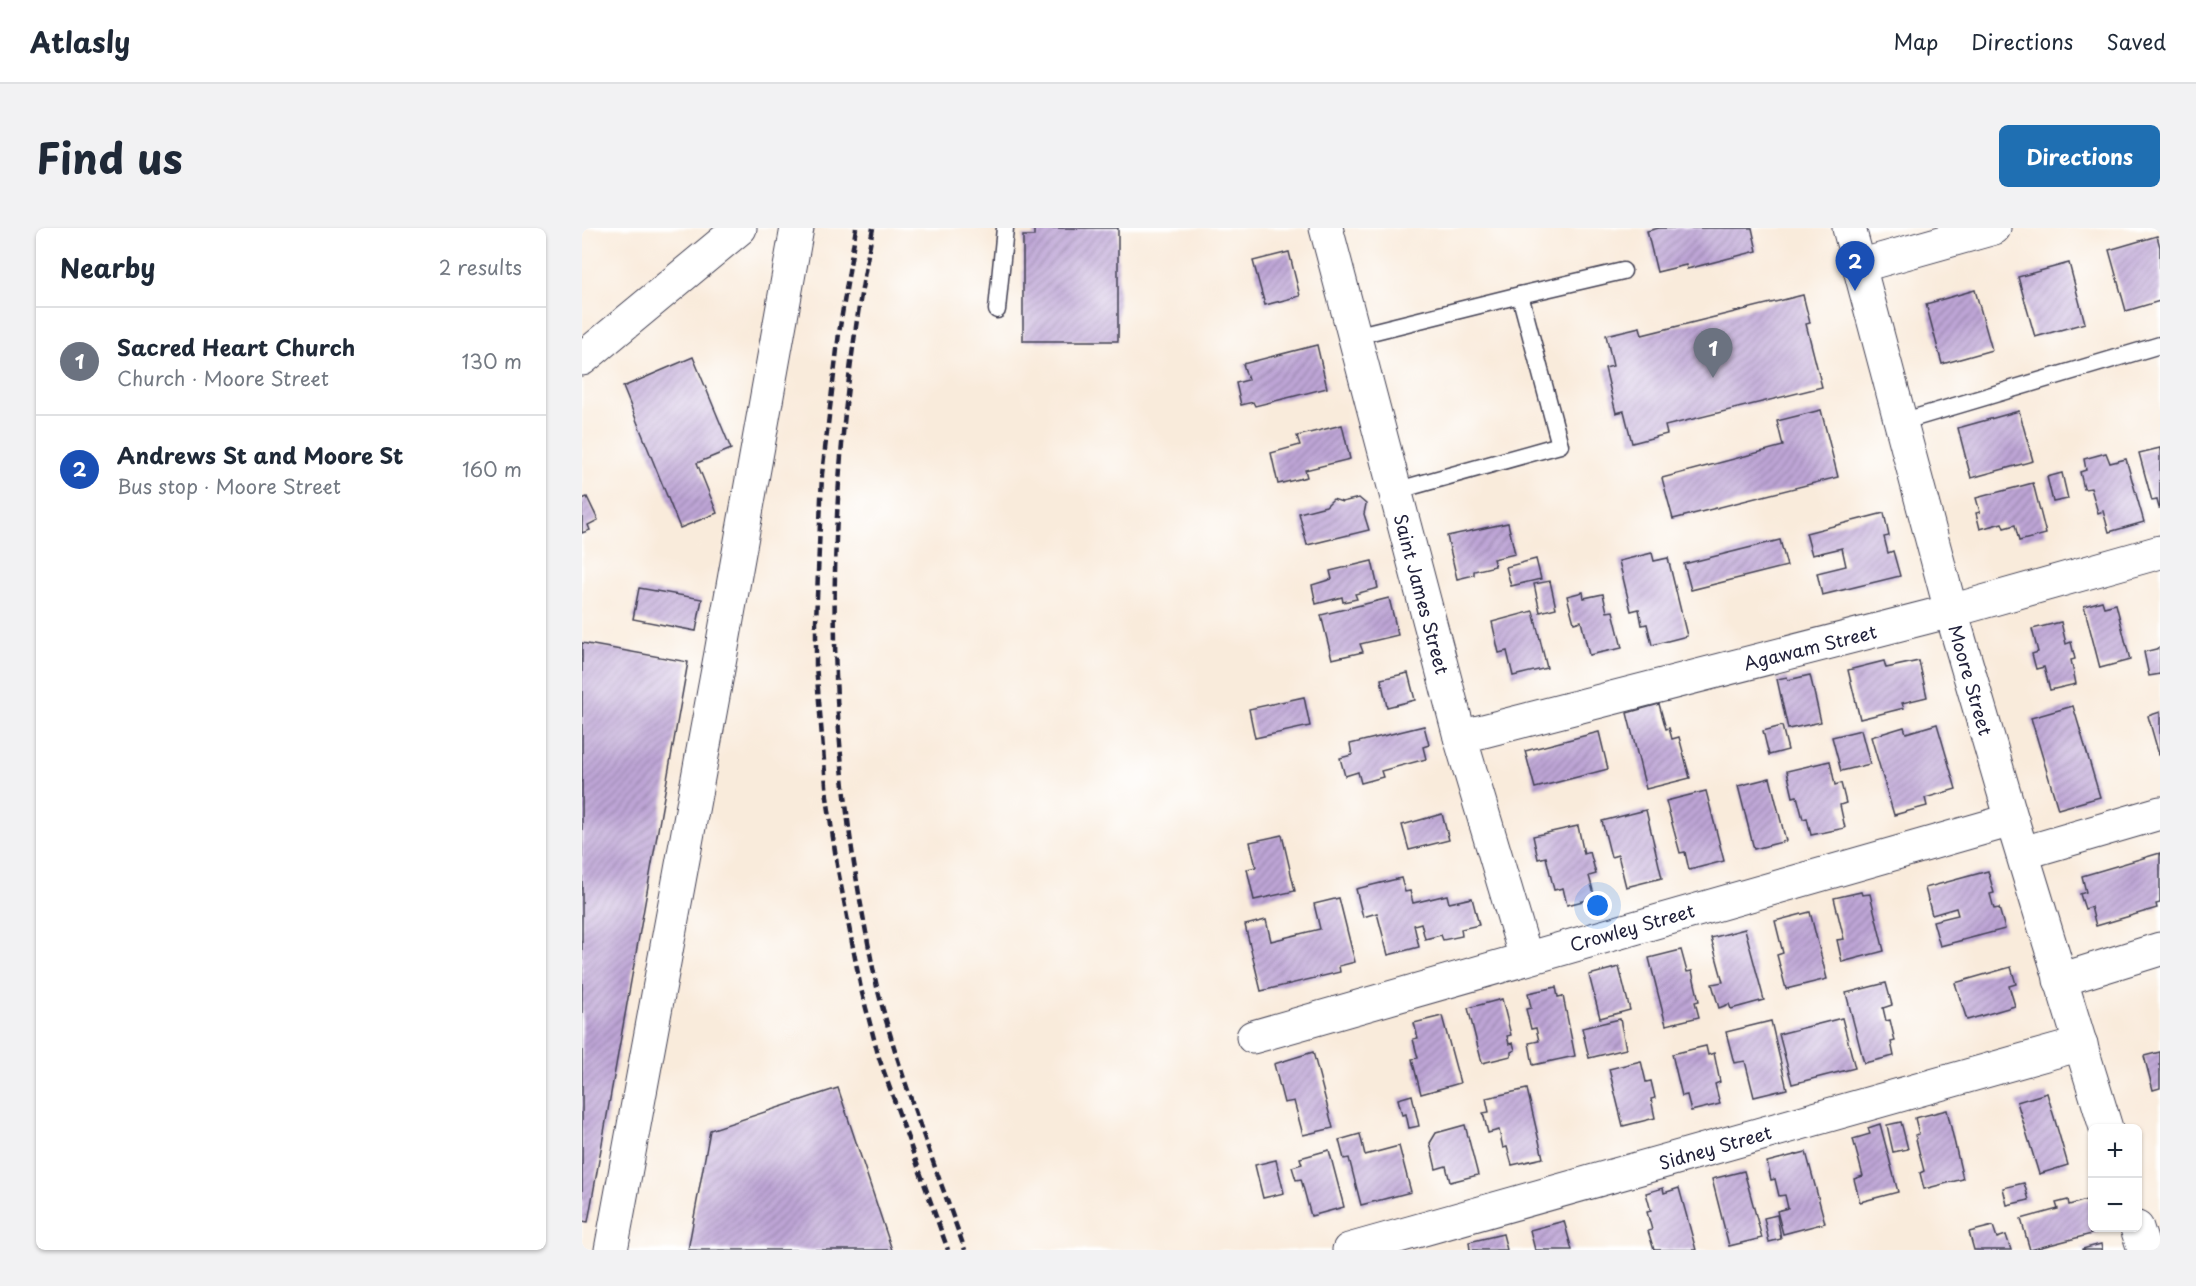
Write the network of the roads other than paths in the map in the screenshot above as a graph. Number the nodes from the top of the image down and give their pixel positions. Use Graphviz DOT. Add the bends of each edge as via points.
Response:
graph roads {
  1 [pos="740,228"];
  2 [pos="796,228"];
  3 [pos="1005,228"];
  4 [pos="1326,228"];
  5 [pos="1848,228"];
  6 [pos="1994,228"];
  7 [pos="1859,266"];
  8 [pos="1623,271"];
  9 [pos="1520,295"];
  10 [pos="997,310"];
  11 [pos="1355,336"];
  12 [pos="2160,345"];
  13 [pos="582,359"];
  14 [pos="1901,422"];
  15 [pos="1395,491"];
  16 [pos="2160,552"];
  17 [pos="1951,611"];
  18 [pos="1460,736"];
  19 [pos="2160,813"];
  20 [pos="2012,820"];
  21 [pos="2023,853"];
  22 [pos="2160,949"];
  23 [pos="1526,958"];
  24 [pos="2060,980"];
  25 [pos="1253,1037"];
  26 [pos="2080,1044"];
  27 [pos="2105,1124"];
  28 [pos="2139,1232"];
  29 [pos="611,1250"];
  30 [pos="1349,1250"];
  31 [pos="2144,1250"];
  1 -- 13 [label="street"];
  2 -- 29 [label="street"];
  3 -- 10 [label="lane"];
  4 -- 11 [label="street, Saint James Street"];
  5 -- 7 [label="street, Moore Street"];
  6 -- 7 [label="street"];
  7 -- 14 [label="street, Moore Street"];
  8 -- 9 [label="lane"];
  9 -- 11 [label="lane"];
  9 -- 15 [label="lane" via="1560,445"];
  11 -- 15 [label="street, Saint James Street"];
  12 -- 14 [label="lane"];
  14 -- 17 [label="street, Moore Street"];
  15 -- 18 [label="street, Saint James Street"];
  16 -- 17 [label="street, Agawam Street"];
  17 -- 18 [label="street, Agawam Street"];
  17 -- 20 [label="street, Moore Street"];
  18 -- 23 [label="street, Saint James Street"];
  19 -- 21 [label="street"];
  20 -- 21 [label="street, Moore Street"];
  20 -- 23 [label="street, Crowley Street"];
  21 -- 24 [label="street, Moore Street"];
  22 -- 24 [label="street"];
  23 -- 25 [label="street, Crowley Street"];
  24 -- 26 [label="street, Moore Street"];
  26 -- 27 [label="street, Moore Street"];
  26 -- 30 [label="street, Sidney Street"];
  28 -- 31 [label="street"];
}
